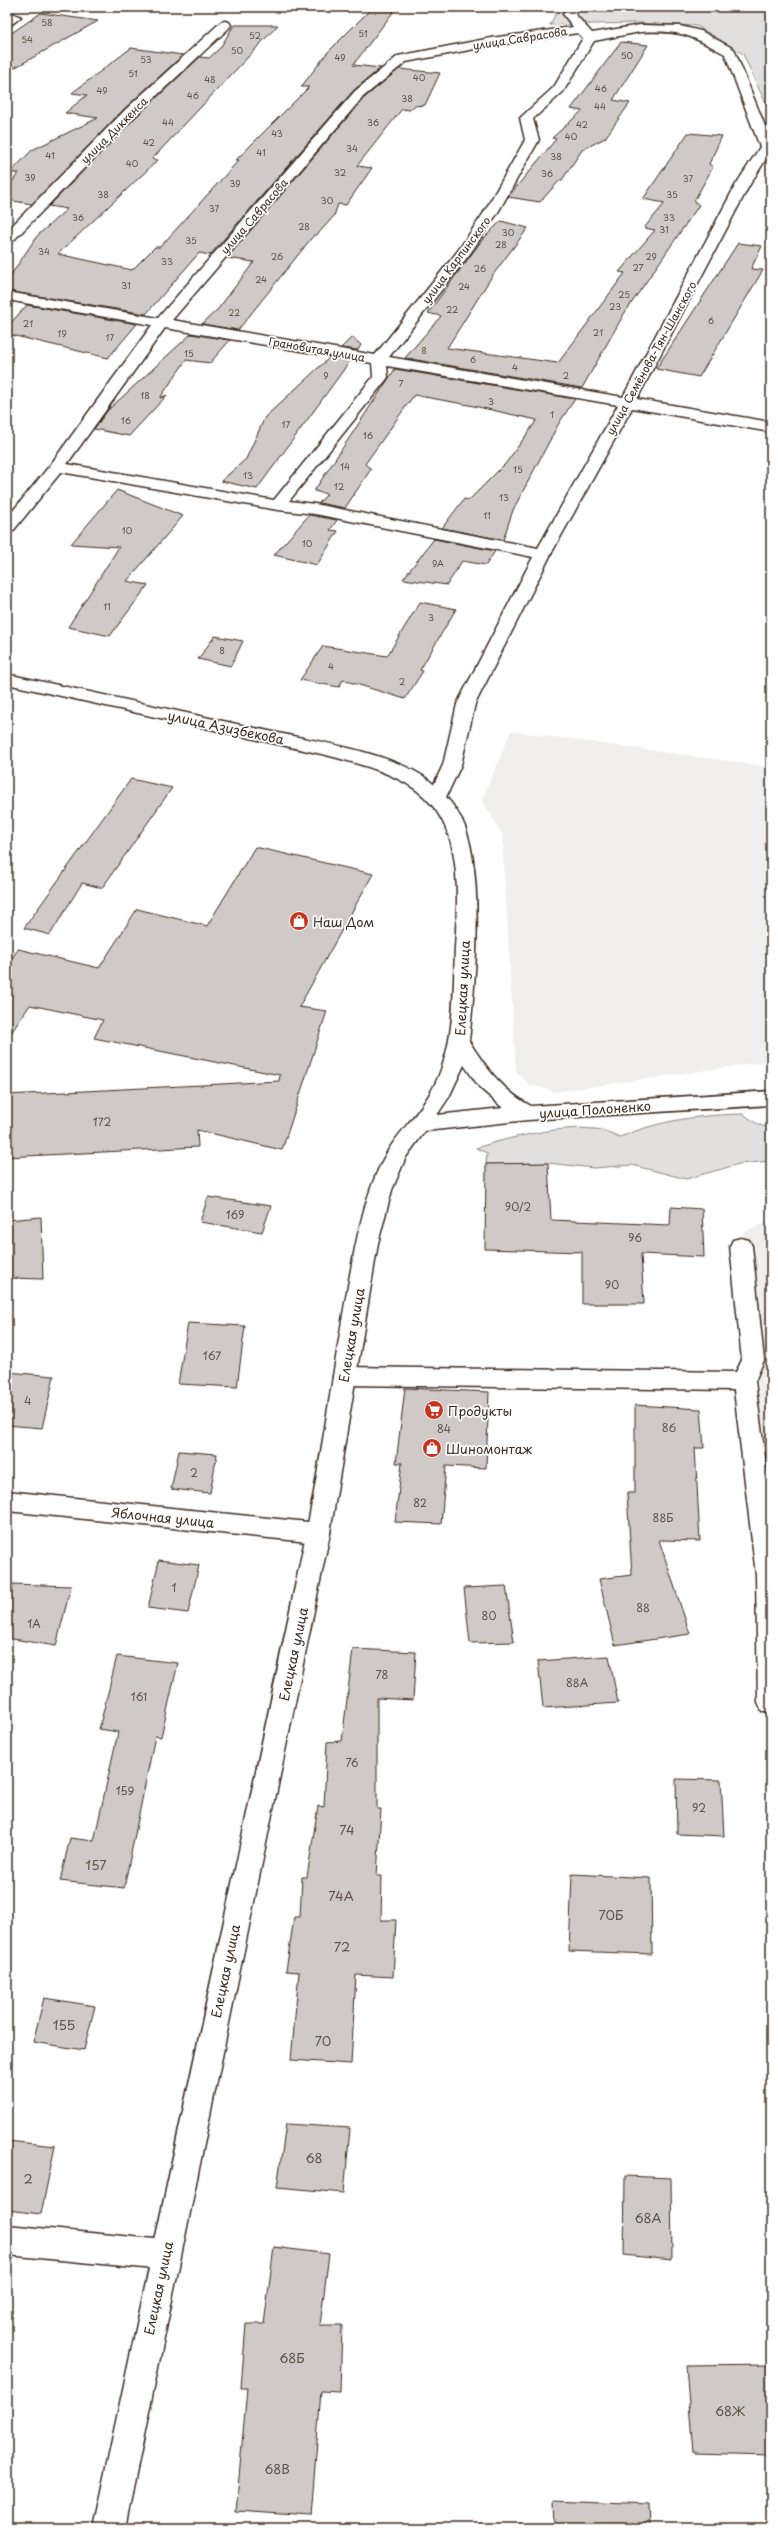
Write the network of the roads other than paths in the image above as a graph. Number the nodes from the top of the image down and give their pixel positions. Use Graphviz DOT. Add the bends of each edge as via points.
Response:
graph roads {
  1 [pos="574,7"];
  2 [pos="7,15"];
  3 [pos="7,24"];
  4 [pos="225,25"];
  5 [pos="585,33"];
  6 [pos="7,239"];
  7 [pos="7,296"];
  8 [pos="162,322"];
  9 [pos="378,360"];
  10 [pos="627,402"];
  11 [pos="771,427"];
  12 [pos="57,467"];
  13 [pos="278,505"];
  14 [pos="7,528"];
  15 [pos="543,554"];
  16 [pos="7,679"];
  17 [pos="437,797"];
  18 [pos="459,1041"];
  19 [pos="771,1098"];
  20 [pos="528,1113"];
  21 [pos="419,1124"];
  22 [pos="742,1246"];
  23 [pos="344,1376"];
  24 [pos="744,1381"];
  25 [pos="7,1501"];
  26 [pos="318,1533"];
  27 [pos="771,1703"];
  28 [pos="7,2240"];
  29 [pos="165,2255"];
  30 [pos="109,2528"];
  1 -- 5 [label="street" via="569,14"];
  2 -- 3 [label="street" via="15,17"];
  4 -- 6 [label="street, улица Диккенса" via="130,113"];
  5 -- 8 [label="street, улица Саврасова" via="491,42 402,59 359,94"];
  5 -- 9 [label="street, улица Карпинского" via="559,89 526,118 532,140 490,214 462,255"];
  5 -- 10 [label="street, улица Семёнова-Тян-Шанского" via="651,29 692,32 730,52 767,147 742,186"];
  7 -- 8 [label="street, Грановитая улица"];
  8 -- 9 [label="street, Грановитая улица"];
  8 -- 12 [label="street, улица Саврасова"];
  9 -- 10 [label="street, Грановитая улица"];
  9 -- 13 [label="street" via="381,377"];
  10 -- 11 [label="street, Грановитая улица"];
  10 -- 15 [label="street, улица Семёнова-Тян-Шанского"];
  12 -- 13 [label="street"];
  12 -- 14 [label="street, улица Саврасова"];
  13 -- 15 [label="street" via="315,509"];
  15 -- 17 [label="street, улица Семёнова-Тян-Шанского" via="466,704 452,765"];
  16 -- 17 [label="street, улица Азизбекова" via="329,750 383,765 416,780"];
  17 -- 18 [label="street, Елецкая улица" via="452,819 462,850 467,894 463,1007"];
  18 -- 20 [label="street" via="485,1084 507,1103"];
  18 -- 21 [label="street, Елецкая улица" via="453,1066 439,1097"];
  19 -- 20 [label="street, улица Полоненко"];
  20 -- 21 [label="street, улица Полоненко"];
  21 -- 23 [label="street, Елецкая улица" via="397,1154 381,1190 367,1243"];
  22 -- 24 [label="street" via="753,1360"];
  23 -- 24 [label="street"];
  23 -- 26 [label="street, Елецкая улица"];
  24 -- 27 [label="street" via="768,1575"];
  25 -- 26 [label="street, Яблочная улица"];
  26 -- 29 [label="street, Елецкая улица"];
  28 -- 29 [label="street"];
  29 -- 30 [label="street, Елецкая улица"];
}
